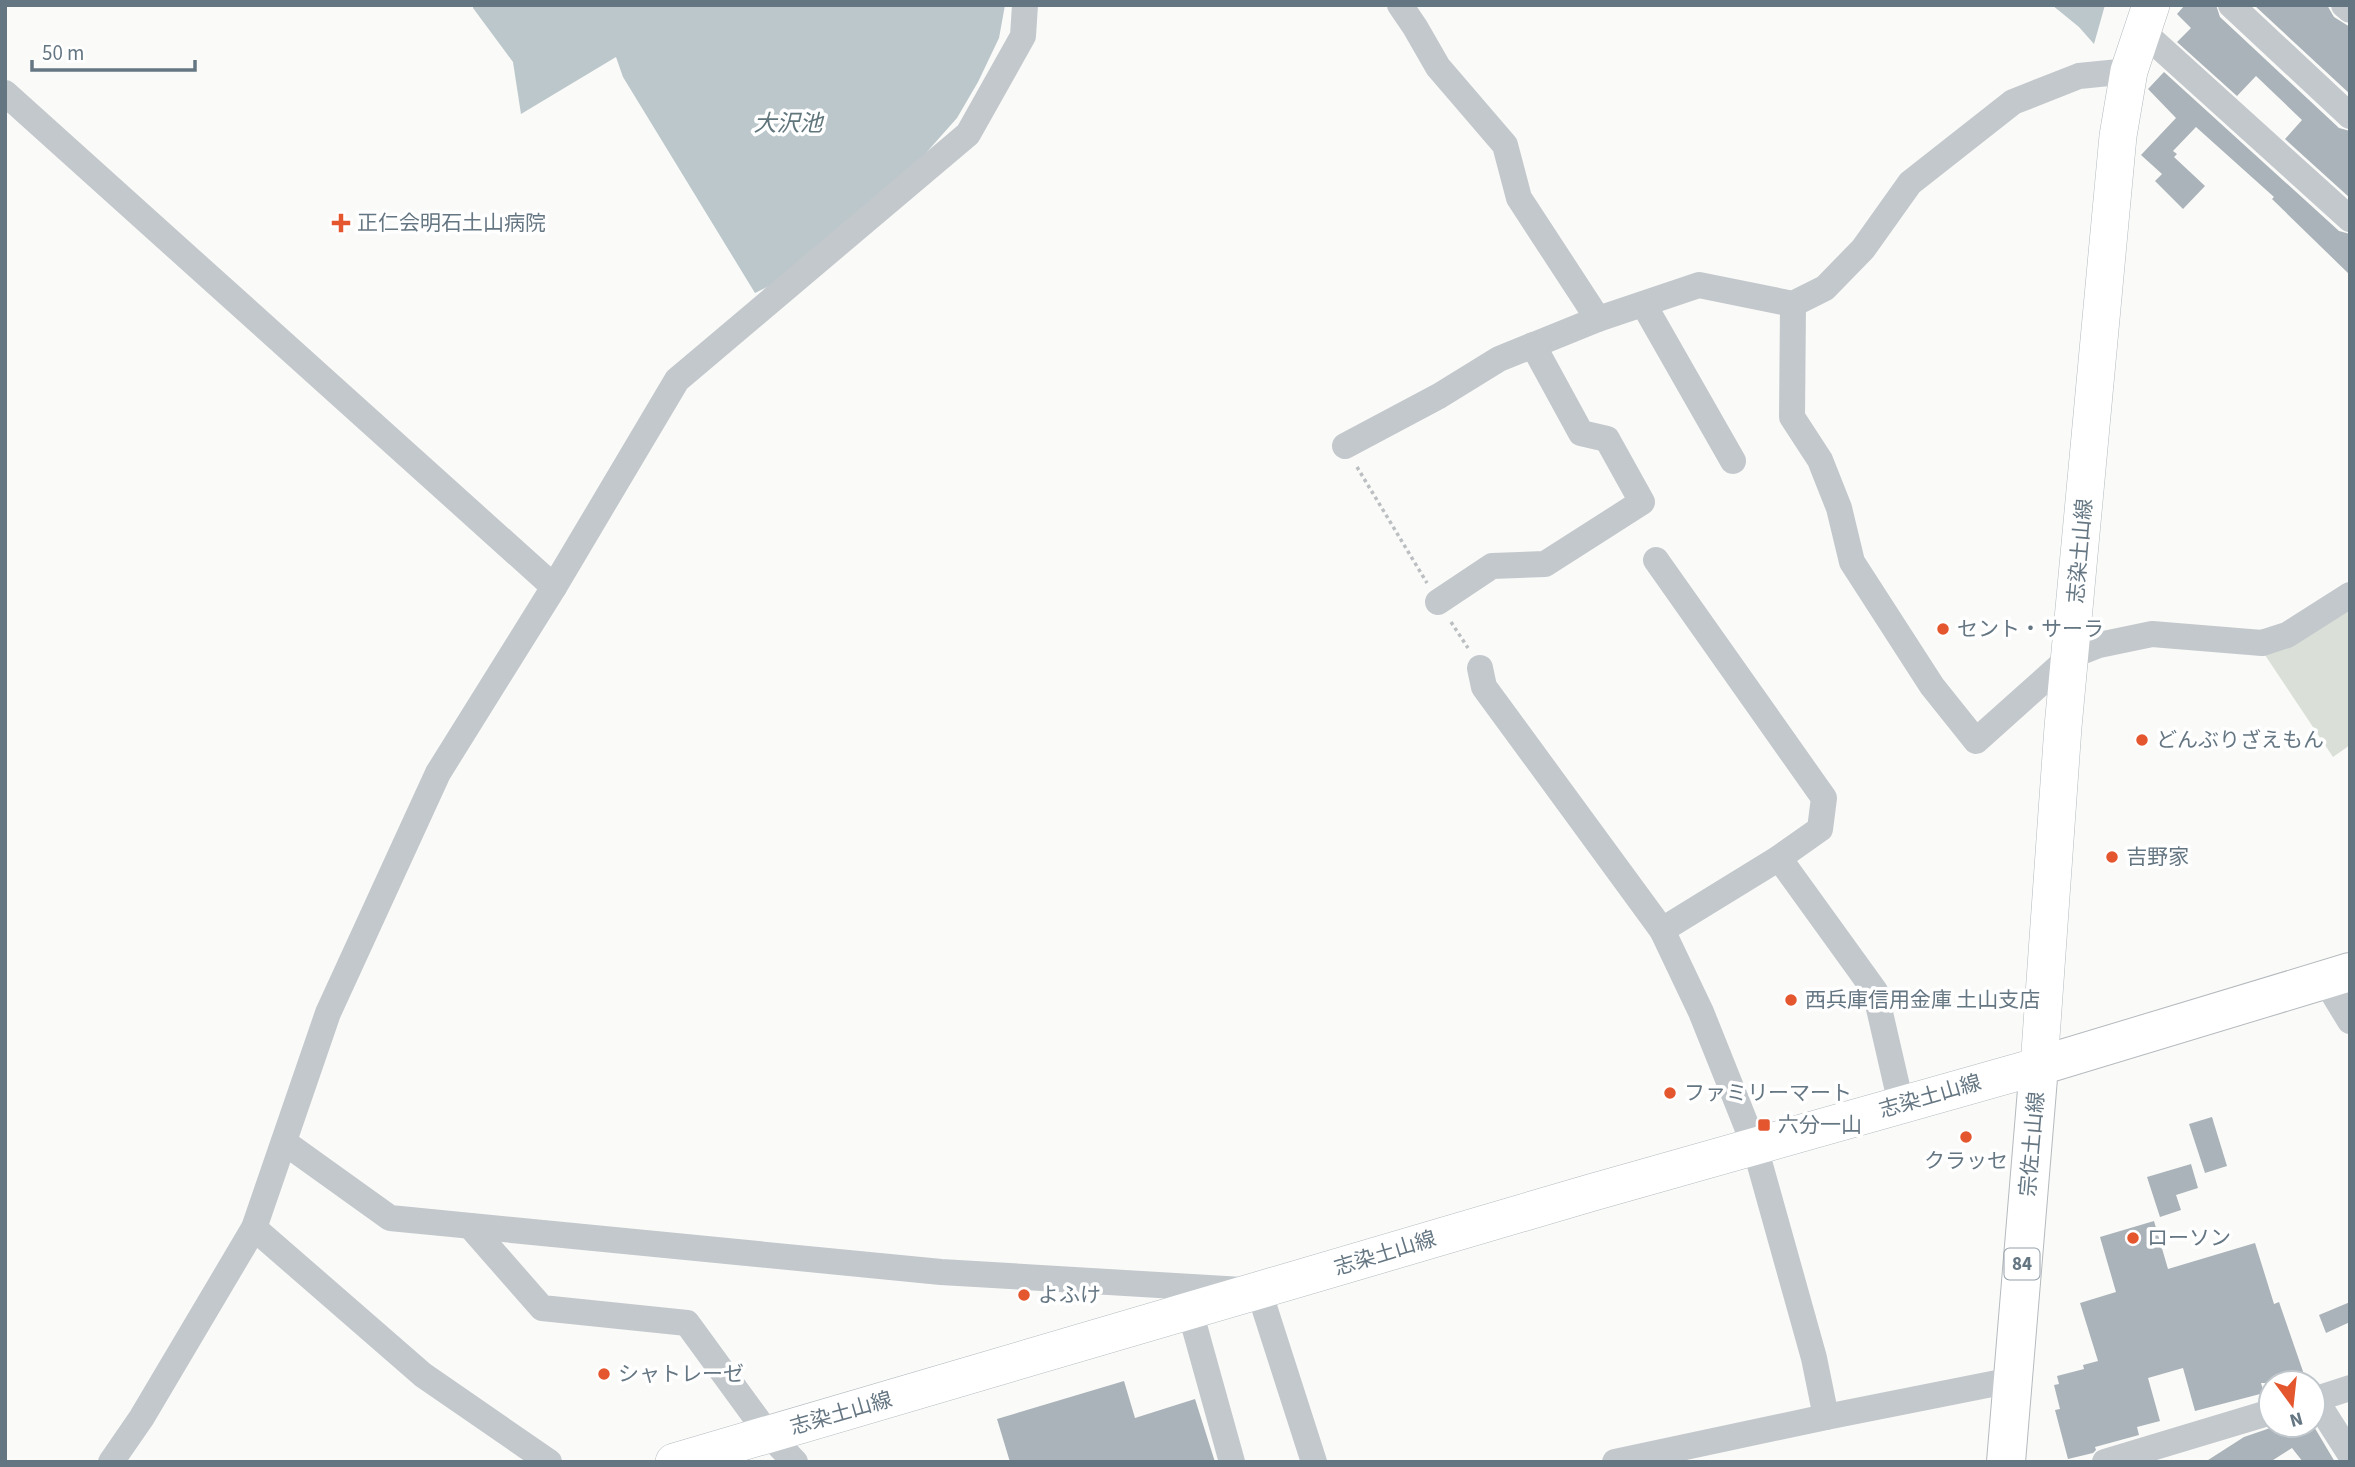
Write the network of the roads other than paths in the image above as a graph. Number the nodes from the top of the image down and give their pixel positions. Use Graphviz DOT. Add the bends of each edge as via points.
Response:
graph roads {
  1 [pos="1025,5"];
  2 [pos="1400,5"];
  3 [pos="2231,5"];
  4 [pos="2344,5"];
  5 [pos="2350,10"];
  6 [pos="2146,18"];
  7 [pos="2129,71"];
  8 [pos="5,93"];
  9 [pos="2350,116"];
  10 [pos="2350,219"];
  11 [pos="1793,303"];
  12 [pos="1644,305"];
  13 [pos="1598,319"];
  14 [pos="1534,345"];
  15 [pos="1345,446"];
  16 [pos="1733,461"];
  17 [pos="1656,560"];
  18 [pos="554,587"];
  19 [pos="2350,595"];
  20 [pos="1438,602"];
  21 [pos="2071,656"];
  22 [pos="1480,668"];
  23 [pos="1779,858"];
  24 [pos="1662,930"];
  25 [pos="2338,976"];
  26 [pos="2350,1021"];
  27 [pos="2039,1066"];
  28 [pos="1901,1104"];
  29 [pos="284,1142"];
  30 [pos="1755,1147"];
  31 [pos="470,1226"];
  32 [pos="254,1228"];
  33 [pos="1259,1291"];
  34 [pos="1190,1311"];
  35 [pos="2012,1380"];
  36 [pos="2350,1388"];
  37 [pos="2327,1395"];
  38 [pos="2257,1416"];
  39 [pos="1826,1418"];
  40 [pos="2327,1419"];
  41 [pos="768,1434"];
  42 [pos="2350,1454"];
  43 [pos="111,1462"];
  44 [pos="549,1462"];
  45 [pos="674,1462"];
  46 [pos="795,1462"];
  47 [pos="1232,1462"];
  48 [pos="1314,1462"];
  49 [pos="1615,1462"];
  50 [pos="2006,1462"];
  51 [pos="2105,1462"];
  1 -- 18 [label="street" via="1023,37 968,134 677,380"];
  2 -- 13 [label="street" via="1438,67 1505,145 1519,198"];
  3 -- 9 [label="street"];
  4 -- 5 [label="street"];
  6 -- 7 [label="main road, 志染土山線"];
  6 -- 10 [label="street"];
  7 -- 11 [label="street" via="2079,76 2013,102 1910,183 1863,249 1825,288"];
  7 -- 21 [label="main road, 志染土山線" via="2116,150"];
  8 -- 18 [label="street"];
  11 -- 12 [label="street" via="1699,285"];
  11 -- 21 [label="street" via="1792,417 1825,472 1852,562 1932,685 1976,741"];
  12 -- 13 [label="street"];
  12 -- 16 [label="street"];
  13 -- 14 [label="street"];
  14 -- 15 [label="street" via="1499,359"];
  14 -- 20 [label="street" via="1581,433 1607,439 1643,502 1545,564 1492,566"];
  17 -- 23 [label="street" via="1824,798 1819,829"];
  18 -- 29 [label="street" via="439,773 328,1013"];
  19 -- 21 [label="street" via="2287,635 2262,643 2152,634"];
  21 -- 27 [label="main road, 志染土山線"];
  22 -- 24 [label="street" via="1485,687"];
  23 -- 24 [label="street"];
  23 -- 28 [label="street" via="1875,991"];
  24 -- 30 [label="street" via="1701,1012"];
  25 -- 26 [label="street"];
  25 -- 27 [label="main road, 宗佐土山線"];
  27 -- 28 [label="main road, 志染土山線"];
  27 -- 35 [label="main road, 宗佐土山線 / 84"];
  28 -- 30 [label="main road, 志染土山線"];
  29 -- 31 [label="street" via="390,1217"];
  29 -- 32 [label="street"];
  30 -- 33 [label="main road, 志染土山線"];
  30 -- 39 [label="street" via="1814,1358"];
  31 -- 33 [label="street" via="941,1272"];
  31 -- 41 [label="street" via="542,1308 687,1322"];
  32 -- 43 [label="street"];
  32 -- 44 [label="street" via="423,1375"];
  33 -- 34 [label="main road, 志染土山線"];
  33 -- 48 [label="street"];
  34 -- 41 [label="main road, 志染土山線"];
  34 -- 47 [label="street"];
  35 -- 39 [label="street"];
  35 -- 50 [label="main road, 宗佐土山線 / 84"];
  36 -- 37 [label="street"];
  38 -- 51 [label="street"];
  39 -- 49 [label="street"];
  40 -- 42 [label="street"];
  41 -- 45 [label="main road, 志染土山線"];
  41 -- 46 [label="street"];
}
